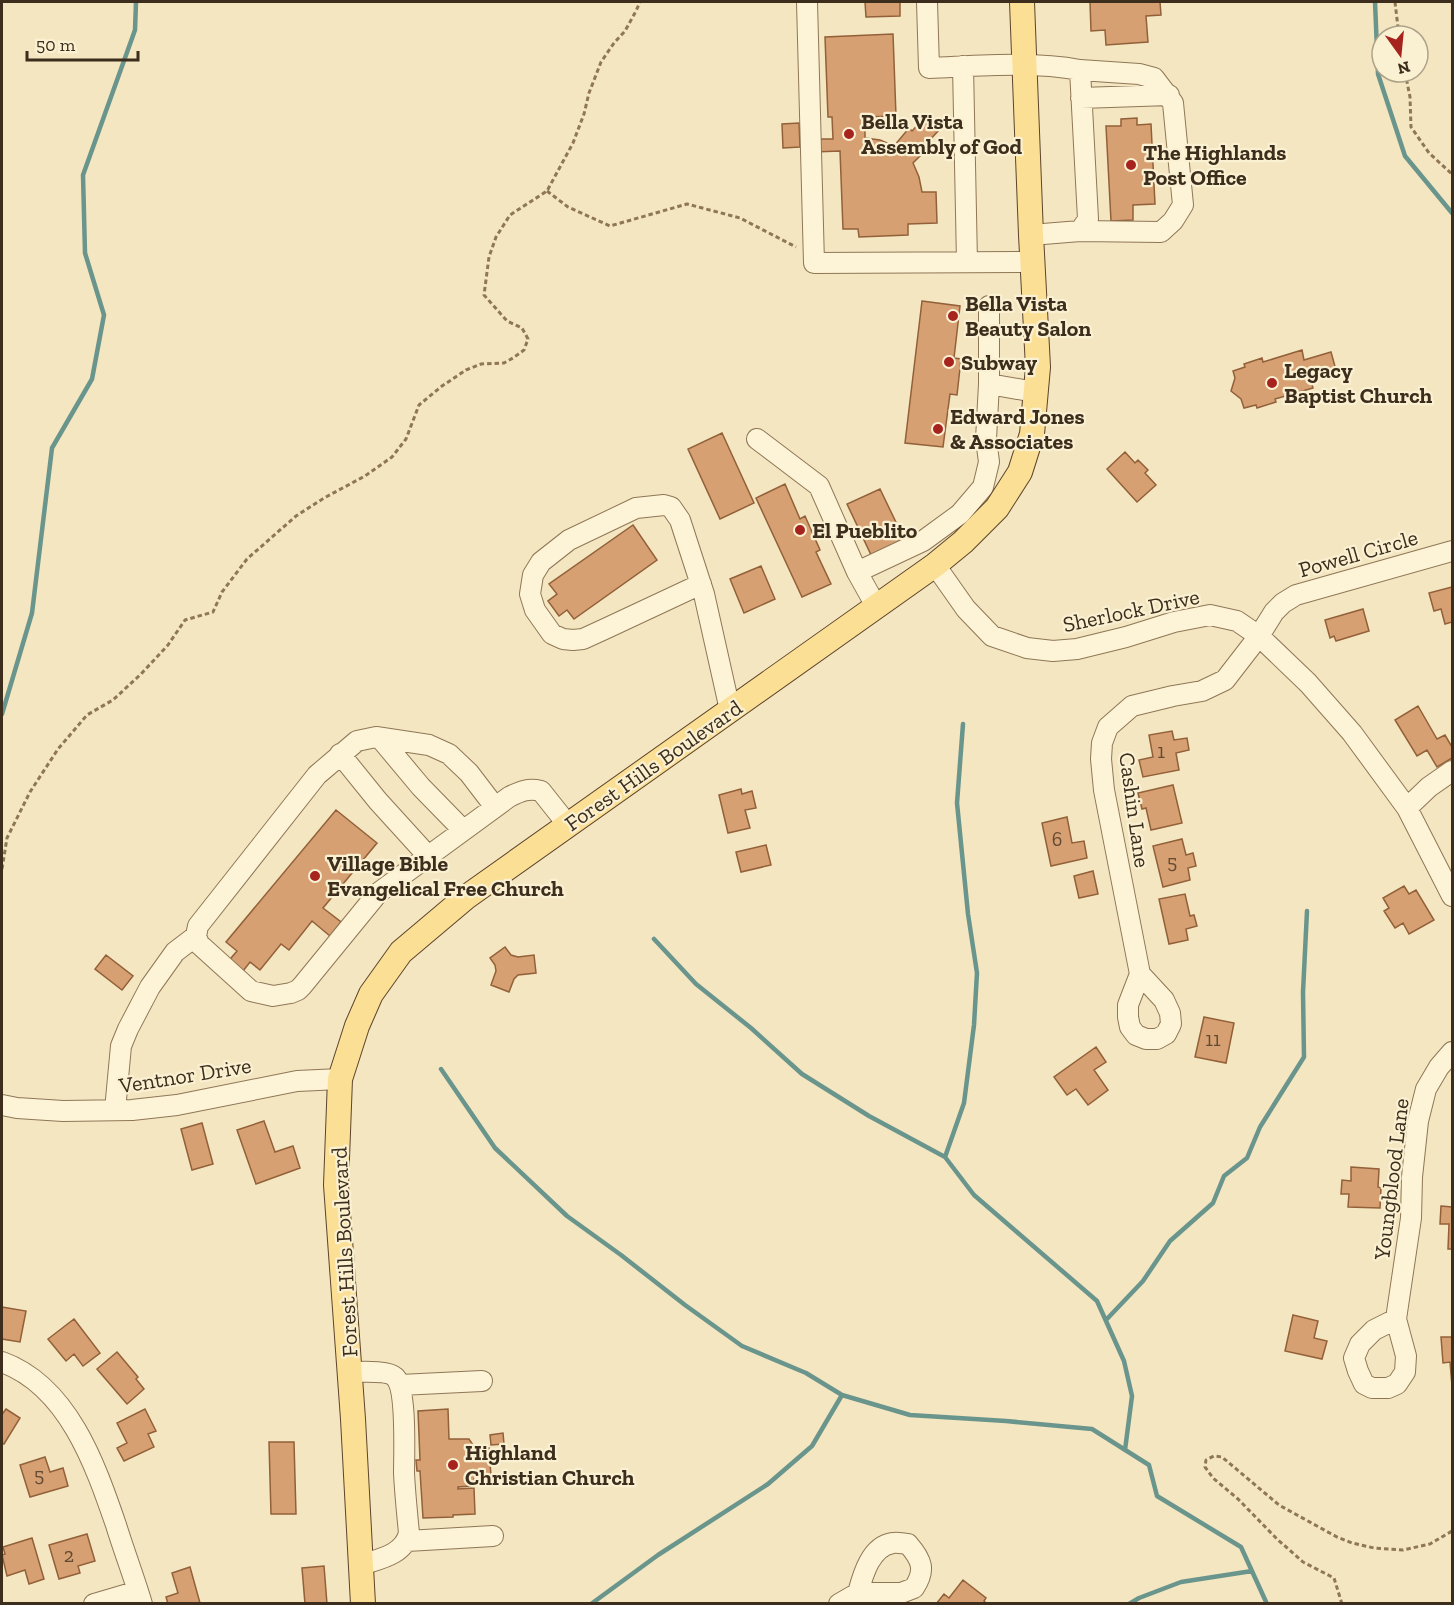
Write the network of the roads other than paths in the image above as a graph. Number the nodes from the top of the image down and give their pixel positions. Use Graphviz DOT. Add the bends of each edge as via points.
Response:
graph roads {
  1 [pos="807,2"];
  2 [pos="927,2"];
  3 [pos="1022,2"];
  4 [pos="1025,64"];
  5 [pos="963,66"];
  6 [pos="1080,70"];
  7 [pos="1168,95"];
  8 [pos="1081,98"];
  9 [pos="1080,231"];
  10 [pos="1031,235"];
  11 [pos="1033,261"];
  12 [pos="967,262"];
  13 [pos="989,306"];
  14 [pos="989,384"];
  15 [pos="1035,392"];
  16 [pos="757,439"];
  17 [pos="1452,551"];
  18 [pos="935,564"];
  19 [pos="858,572"];
  20 [pos="701,585"];
  21 [pos="876,606"];
  22 [pos="1259,636"];
  23 [pos="730,710"];
  24 [pos="380,738"];
  25 [pos="340,754"];
  26 [pos="1452,771"];
  27 [pos="495,807"];
  28 [pos="1407,808"];
  29 [pos="568,825"];
  30 [pos="463,830"];
  31 [pos="428,856"];
  32 [pos="1452,896"];
  33 [pos="196,936"];
  34 [pos="1140,975"];
  35 [pos="1452,1052"];
  36 [pos="340,1079"];
  37 [pos="2,1105"];
  38 [pos="115,1110"];
  39 [pos="1396,1319"];
  40 [pos="2,1362"];
  41 [pos="350,1372"];
  42 [pos="482,1381"];
  43 [pos="400,1385"];
  44 [pos="492,1536"];
  45 [pos="407,1541"];
  46 [pos="361,1565"];
  47 [pos="858,1593"];
  48 [pos="140,1597"];
  49 [pos="94,1604"];
  50 [pos="363,1604"];
  51 [pos="839,1604"];
  1 -- 12 [label="street" via="814,263"];
  2 -- 5 [label="street" via="929,68"];
  3 -- 4 [label="main road, Forest Hills Boulevard"];
  4 -- 5 [label="street"];
  4 -- 6 [label="street"];
  4 -- 10 [label="main road, Forest Hills Boulevard"];
  5 -- 12 [label="street"];
  6 -- 7 [label="street" via="1154,78"];
  6 -- 8 [label="street"];
  7 -- 8 [label="street"];
  7 -- 9 [label="street" via="1173,103 1183,205 1173,221 1161,232"];
  8 -- 9 [label="street" via="1088,219"];
  9 -- 10 [label="street"];
  10 -- 11 [label="main road, Forest Hills Boulevard"];
  11 -- 12 [label="street"];
  11 -- 15 [label="main road, Forest Hills Boulevard" via="1038,367"];
  13 -- 14 [label="street"];
  14 -- 15 [label="street"];
  14 -- 19 [label="street" via="989,462 983,487 960,514 923,541"];
  15 -- 18 [label="main road, Forest Hills Boulevard" via="1032,434 1020,472 997,508"];
  16 -- 19 [label="street" via="819,486"];
  17 -- 22 [label="street, Powell Circle" via="1296,595 1279,607"];
  18 -- 21 [label="main road, Forest Hills Boulevard"];
  18 -- 22 [label="street, Sherlock Drive" via="966,609 992,636 1027,648 1077,649 1210,615 1237,621"];
  19 -- 21 [label="street"];
  20 -- 20 [label="street" via="680,520 671,507 663,505 636,508 568,540 533,574 530,594 535,610 552,634 573,640"];
  20 -- 23 [label="street"];
  21 -- 23 [label="main road, Forest Hills Boulevard"];
  22 -- 28 [label="street, Sherlock Drive" via="1352,733"];
  22 -- 34 [label="street, Cashin Lane" via="1225,680 1202,691 1132,706 1108,727 1102,743 1104,790"];
  23 -- 29 [label="main road, Forest Hills Boulevard"];
  24 -- 25 [label="street" via="357,741"];
  24 -- 27 [label="street" via="429,745 449,754"];
  24 -- 30 [label="street"];
  25 -- 31 [label="street"];
  25 -- 33 [label="street" via="317,775 198,926"];
  26 -- 28 [label="street"];
  27 -- 29 [label="street" via="523,790 541,791"];
  27 -- 30 [label="street"];
  28 -- 32 [label="street, Sherlock Drive"];
  29 -- 36 [label="main road, Forest Hills Boulevard" via="465,898 401,952 371,994"];
  30 -- 31 [label="street"];
  31 -- 33 [label="street" via="378,893 302,986 291,993 273,996 251,991"];
  33 -- 38 [label="street" via="175,952 150,987 120,1046"];
  35 -- 39 [label="street, Youngblood Lane" via="1426,1089 1418,1121 1411,1218"];
  36 -- 38 [label="street, Ventnor Drive" via="297,1081 177,1105"];
  36 -- 41 [label="main road, Forest Hills Boulevard" via="336,1185"];
  37 -- 38 [label="street, Ventnor Drive" via="63,1111"];
  40 -- 48 [label="street" via="38,1382 69,1418 92,1460"];
  41 -- 43 [label="street" via="388,1373"];
  41 -- 46 [label="main road, Forest Hills Boulevard"];
  42 -- 43 [label="street"];
  43 -- 45 [label="street" via="405,1429"];
  44 -- 45 [label="street"];
  45 -- 46 [label="street" via="387,1557"];
  46 -- 50 [label="main road, Forest Hills Boulevard"];
  47 -- 51 [label="street"];
  48 -- 49 [label="street"];
}
